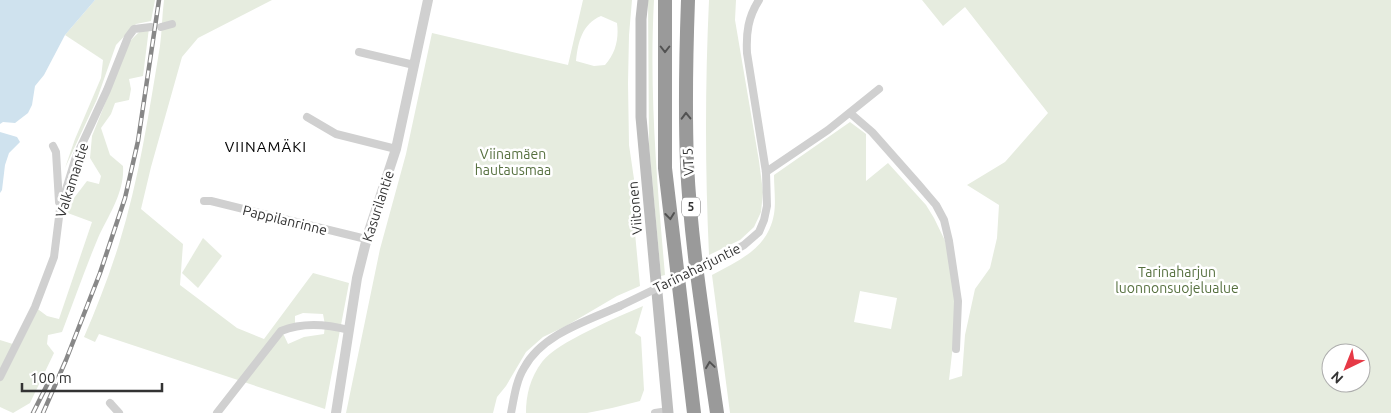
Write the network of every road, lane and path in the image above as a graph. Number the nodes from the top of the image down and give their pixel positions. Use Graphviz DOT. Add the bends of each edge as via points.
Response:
graph roads {
  1 [pos="428,0"];
  2 [pos="643,0"];
  3 [pos="665,0"];
  4 [pos="688,0"];
  5 [pos="760,0"];
  6 [pos="172,24"];
  7 [pos="151,27"];
  8 [pos="161,27"];
  9 [pos="359,52"];
  10 [pos="414,65"];
  11 [pos="879,89"];
  12 [pos="850,114"];
  13 [pos="307,117"];
  14 [pos="53,146"];
  15 [pos="396,150"];
  16 [pos="766,172"];
  17 [pos="204,202"];
  18 [pos="60,209"];
  19 [pos="366,240"];
  20 [pos="349,330"];
  21 [pos="956,349"];
  22 [pos="0,377"];
  23 [pos="110,403"];
  24 [pos="668,412"];
  25 [pos="119,413"];
  26 [pos="218,413"];
  27 [pos="336,413"];
  28 [pos="511,413"];
  29 [pos="655,413"];
  30 [pos="694,413"];
  31 [pos="717,413"];
  1 -- 10 [label="street, Kasurilantie"];
  2 -- 24 [label="main road, Viitonen" via="641,117"];
  3 -- 30 [label="highway, VT 5 / 5, one-way" via="665,168"];
  31 -- 4 [label="highway, VT 5 / 5, one-way" via="697,275 687,165"];
  5 -- 16 [label="street, Tarinaharjuntie" via="751,14 746,35"];
  6 -- 8 [label="street"];
  7 -- 18 [label="street, Valkamantie" via="134,29 128,37 76,157"];
  9 -- 10 [label="street"];
  10 -- 15 [label="street, Kasurilantie"];
  11 -- 12 [label="street"];
  12 -- 16 [label="street"];
  12 -- 21 [label="street" via="872,132 936,205 944,220 958,301"];
  13 -- 15 [label="street" via="336,134"];
  14 -- 18 [label="street"];
  15 -- 19 [label="street, Kasurilantie"];
  16 -- 28 [label="street, Tarinaharjuntie, bridge" via="767,206 762,226 753,238 732,252 567,330 536,351 522,370"];
  17 -- 19 [label="street, Pappilanrinne"];
  18 -- 22 [label="street, Valkamantie" via="54,257 35,307"];
  19 -- 20 [label="street, Kasurilantie"];
  20 -- 26 [label="street" via="331,325 295,325 281,331"];
  20 -- 27 [label="street, Kasurilantie"];
  23 -- 25 [label="street"];
  24 -- 29 [label="street"];
}
